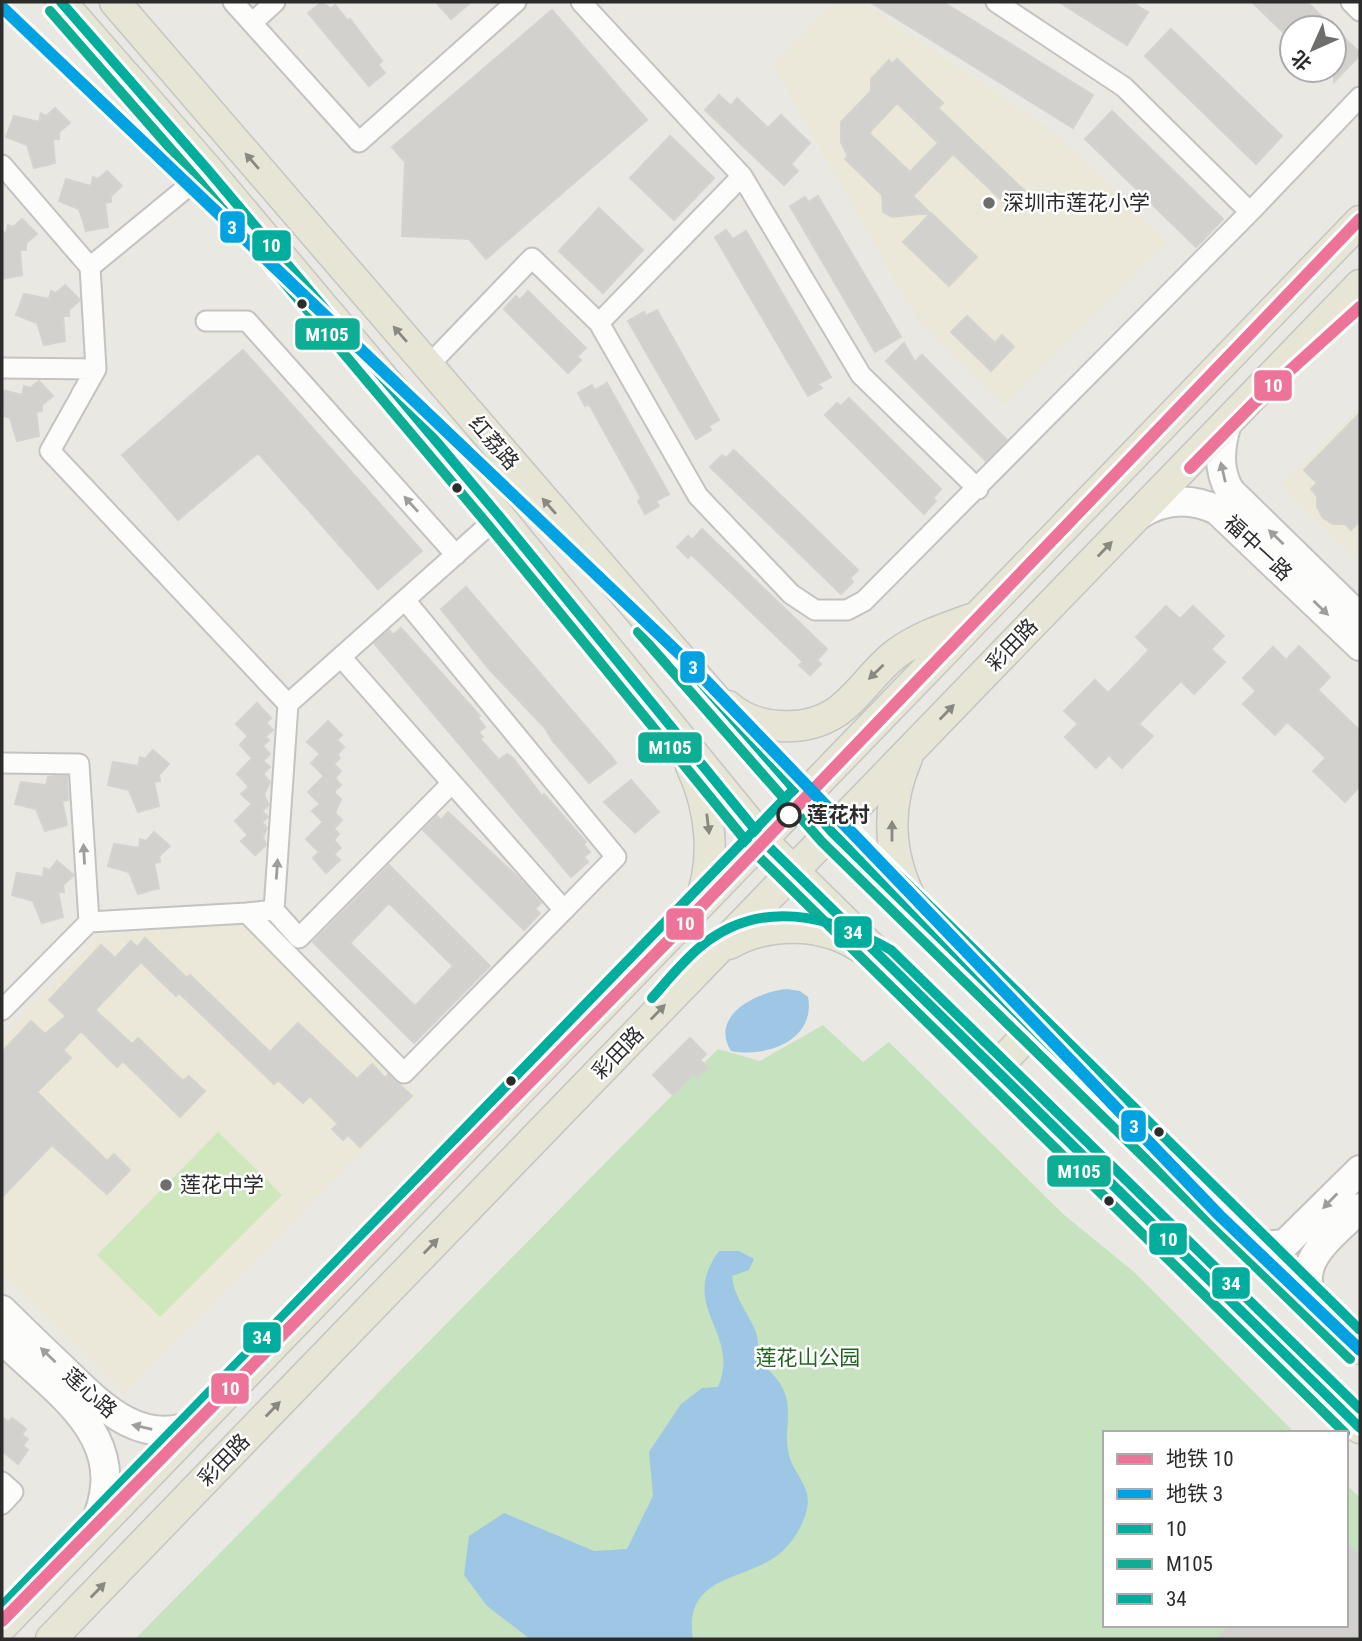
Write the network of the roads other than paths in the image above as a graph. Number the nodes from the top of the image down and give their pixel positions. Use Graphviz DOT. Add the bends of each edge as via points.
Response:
graph roads {
  1 [pos="61,2"];
  2 [pos="115,2"];
  3 [pos="233,2"];
  4 [pos="275,2"];
  5 [pos="516,2"];
  6 [pos="581,2"];
  7 [pos="996,2"];
  8 [pos="1351,2"];
  9 [pos="1360,11"];
  10 [pos="252,23"];
  11 [pos="1360,97"];
  12 [pos="2,165"];
  13 [pos="208,170"];
  14 [pos="742,176"];
  15 [pos="1250,212"];
  16 [pos="1360,222"];
  17 [pos="90,267"];
  18 [pos="1360,285"];
  19 [pos="206,321"];
  20 [pos="599,323"];
  21 [pos="428,366"];
  22 [pos="2,369"];
  23 [pos="96,369"];
  24 [pos="81,395"];
  25 [pos="1227,423"];
  26 [pos="978,489"];
  27 [pos="499,516"];
  28 [pos="1137,516"];
  29 [pos="1244,519"];
  30 [pos="582,544"];
  31 [pos="456,555"];
  32 [pos="547,574"];
  33 [pos="405,600"];
  34 [pos="978,617"];
  35 [pos="1360,618"];
  36 [pos="1360,646"];
  37 [pos="341,657"];
  38 [pos="692,673"];
  39 [pos="288,704"];
  40 [pos="663,717"];
  41 [pos="912,748"];
  42 [pos="2,763"];
  43 [pos="451,785"];
  44 [pos="801,799"];
  45 [pos="831,832"];
  46 [pos="762,839"];
  47 [pos="793,872"];
  48 [pos="698,906"];
  49 [pos="274,910"];
  50 [pos="564,910"];
  51 [pos="247,913"];
  52 [pos="89,922"];
  53 [pos="937,936"];
  54 [pos="714,953"];
  55 [pos="884,962"];
  56 [pos="2,1010"];
  57 [pos="1033,1030"];
  58 [pos="994,1070"];
  59 [pos="1360,1170"];
  60 [pos="1360,1208"];
  61 [pos="1243,1235"];
  62 [pos="2,1310"];
  63 [pos="1322,1312"];
  64 [pos="2,1339"];
  65 [pos="1360,1349"];
  66 [pos="198,1423"];
  67 [pos="1360,1428"];
  68 [pos="2,1482"];
  69 [pos="2,1504"];
  70 [pos="90,1534"];
  71 [pos="2,1626"];
  72 [pos="51,1639"];
  1 -- 13 [label="main road, 红荔路"];
  21 -- 2 [label="main road, 红荔路, one-way"];
  3 -- 10 [label="street"];
  4 -- 10 [label="street"];
  5 -- 10 [label="street" via="359,142"];
  6 -- 14 [label="street"];
  7 -- 15 [label="street" via="1124,87"];
  8 -- 9 [label="street"];
  11 -- 15 [label="street"];
  12 -- 17 [label="street"];
  13 -- 17 [label="street"];
  13 -- 27 [label="main road, 红荔路"];
  14 -- 20 [label="street"];
  14 -- 26 [label="street" via="861,375"];
  15 -- 26 [label="street"];
  16 -- 34 [label="main road"];
  17 -- 23 [label="street"];
  18 -- 25 [label="main road, 彩田路"];
  31 -- 19 [label="street, one-way" via="247,321"];
  20 -- 21 [label="street" via="532,258"];
  20 -- 26 [label="street" via="698,496 791,594 815,610 847,610 864,601"];
  30 -- 21 [label="main road, 红荔路, one-way"];
  22 -- 23 [label="street"];
  23 -- 24 [label="street"];
  23 -- 39 [label="street" via="50,451"];
  25 -- 28 [label="main road, 彩田路"];
  29 -- 25 [label="street, 福中一路, one-way" via="1222,471"];
  27 -- 31 [label="street"];
  27 -- 32 [label="main road, 红荔路"];
  28 -- 29 [label="street, 福中一路" via="1167,502 1194,502"];
  41 -- 28 [label="main road, 彩田路, one-way"];
  35 -- 29 [label="street, 福中一路, one-way"];
  29 -- 36 [label="street, 福中一路, one-way"];
  30 -- 32 [label="main road"];
  30 -- 38 [label="main road, 红荔路"];
  31 -- 33 [label="street"];
  32 -- 40 [label="main road, 红荔路"];
  33 -- 37 [label="street"];
  33 -- 50 [label="street" via="616,857"];
  34 -- 38 [label="main road, one-way" via="930,634 897,653 835,713 810,724 764,724 735,712"];
  34 -- 44 [label="main road"];
  37 -- 39 [label="street"];
  37 -- 43 [label="street"];
  38 -- 44 [label="main road, 红荔路"];
  49 -- 39 [label="street, one-way"];
  40 -- 46 [label="main road, 红荔路"];
  40 -- 48 [label="main road, one-way" via="694,771 706,813 709,858"];
  41 -- 45 [label="main road, 彩田路"];
  53 -- 41 [label="main road, one-way" via="907,891 892,847 895,800"];
  52 -- 42 [label="street, one-way" via="79,764"];
  43 -- 49 [label="street" via="299,938"];
  43 -- 50 [label="street"];
  44 -- 45 [label="main road, 红荔路"];
  44 -- 46 [label="main road"];
  45 -- 47 [label="main road, 彩田路"];
  45 -- 53 [label="main road, 红荔路"];
  46 -- 47 [label="main road, 红荔路"];
  46 -- 48 [label="main road"];
  47 -- 54 [label="main road, 彩田路"];
  47 -- 55 [label="main road, 红荔路"];
  48 -- 66 [label="main road"];
  49 -- 51 [label="street"];
  50 -- 51 [label="street" via="404,1073"];
  51 -- 52 [label="street"];
  52 -- 56 [label="street"];
  53 -- 57 [label="main road, 红荔路"];
  54 -- 55 [label="main road" via="769,928 793,928 851,941"];
  72 -- 54 [label="main road, 彩田路, one-way"];
  55 -- 58 [label="main road, 红荔路"];
  57 -- 58 [label="main road"];
  57 -- 61 [label="main road, 红荔路"];
  58 -- 67 [label="main road, 红荔路"];
  59 -- 61 [label="street, one-way" via="1285,1244 1262,1246"];
  60 -- 63 [label="street" via="1309,1265 1308,1288"];
  61 -- 63 [label="main road, 红荔路"];
  66 -- 62 [label="street, 莲心路, one-way" via="158,1430 121,1420"];
  63 -- 65 [label="main road, 红荔路"];
  64 -- 70 [label="street, 莲心路" via="97,1436 106,1464 105,1486"];
  66 -- 70 [label="main road"];
  68 -- 69 [label="street" via="13,1492"];
  70 -- 71 [label="main road"];
}
